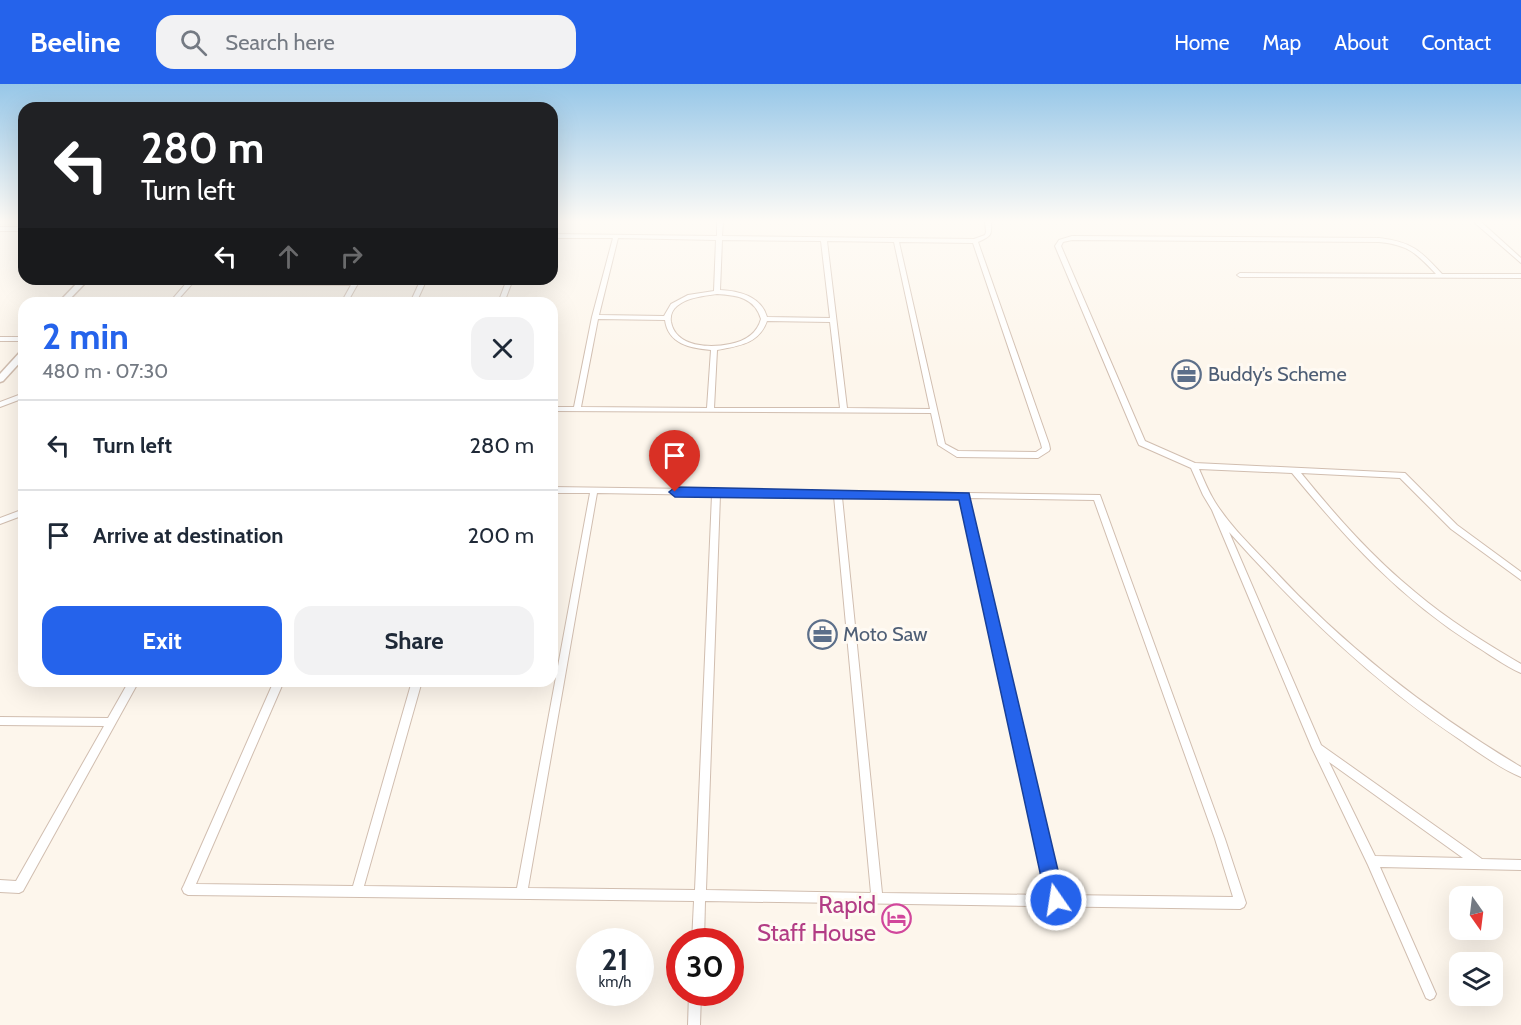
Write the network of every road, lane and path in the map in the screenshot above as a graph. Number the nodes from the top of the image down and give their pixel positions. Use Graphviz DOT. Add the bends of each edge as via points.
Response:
graph roads {
  1 [pos="609,265"];
  2 [pos="718,265"];
  3 [pos="827,265"];
  4 [pos="901,265"];
  5 [pos="983,265"];
  6 [pos="1066,265"];
  7 [pos="1430,265"];
  8 [pos="1240,275"];
  9 [pos="1441,276"];
  10 [pos="1521,276"];
  11 [pos="79,285"];
  12 [pos="87,285"];
  13 [pos="187,285"];
  14 [pos="717,292"];
  15 [pos="68,297"];
  16 [pos="76,297"];
  17 [pos="177,297"];
  18 [pos="595,317"];
  19 [pos="666,318"];
  20 [pos="764,319"];
  21 [pos="834,320"];
  22 [pos="0,339"];
  23 [pos="18,339"];
  24 [pos="714,348"];
  25 [pos="18,350"];
  26 [pos="18,360"];
  27 [pos="0,369"];
  28 [pos="0,379"];
  29 [pos="18,397"];
  30 [pos="0,404"];
  31 [pos="558,409"];
  32 [pos="577,409"];
  33 [pos="710,410"];
  34 [pos="844,411"];
  35 [pos="933,411"];
  36 [pos="1194,466"];
  37 [pos="1295,471"];
  38 [pos="558,490"];
  39 [pos="594,491"];
  40 [pos="716,492"];
  41 [pos="838,494"];
  42 [pos="964,496"];
  43 [pos="1216,511"];
  44 [pos="18,514"];
  45 [pos="0,521"];
  46 [pos="1521,577"];
  47 [pos="1521,669"];
  48 [pos="131,687"];
  49 [pos="276,687"];
  50 [pos="415,687"];
  51 [pos="0,721"];
  52 [pos="111,722"];
  53 [pos="1317,748"];
  54 [pos="1521,772"];
  55 [pos="1372,861"];
  56 [pos="1480,864"];
  57 [pos="1521,865"];
  58 [pos="0,886"];
  59 [pos="357,891"];
  60 [pos="522,893"];
  61 [pos="699,896"];
  62 [pos="877,898"];
  63 [pos="1056,900"];
  64 [pos="698,928"];
  65 [pos="1430,994"];
  66 [pos="695,1006"];
  67 [pos="694,1025"];
  1 -- 18 [label="street"];
  2 -- 14 [label="street"];
  3 -- 21 [label="street"];
  4 -- 35 [label="street"];
  5 -- 35 [label="street" via="1046,449 1038,455 951,452 942,445"];
  6 -- 36 [label="street" via="1142,443"];
  7 -- 9 [label="street"];
  8 -- 9 [label="street"];
  9 -- 10 [label="street"];
  11 -- 15 [label="street"];
  12 -- 16 [label="street"];
  13 -- 17 [label="street"];
  14 -- 19 [label="street" via="683,299"];
  14 -- 20 [label="street" via="750,299 762,310"];
  18 -- 19 [label="street"];
  18 -- 32 [label="street"];
  19 -- 24 [label="street" via="670,332 678,339"];
  20 -- 21 [label="street"];
  20 -- 24 [label="street" via="759,332 749,339"];
  21 -- 34 [label="street"];
  22 -- 23 [label="street"];
  24 -- 33 [label="street"];
  25 -- 27 [label="street"];
  26 -- 28 [label="street"];
  29 -- 30 [label="street"];
  31 -- 32 [label="street"];
  32 -- 33 [label="street"];
  33 -- 34 [label="street"];
  34 -- 35 [label="street"];
  36 -- 37 [label="street"];
  36 -- 43 [label="street"];
  37 -- 46 [label="street" via="1402,476 1454,527"];
  37 -- 47 [label="street" via="1360,547 1399,584 1467,636"];
  38 -- 39 [label="street"];
  39 -- 40 [label="street"];
  39 -- 60 [label="street"];
  40 -- 41 [label="street"];
  40 -- 61 [label="street"];
  41 -- 42 [label="street"];
  41 -- 62 [label="street"];
  42 -- 63 [label="street"];
  42 -- 63 [label="street" via="1097,498 1240,903"];
  43 -- 53 [label="street"];
  43 -- 54 [label="street" via="1284,588 1345,644 1410,697"];
  44 -- 45 [label="street"];
  48 -- 52 [label="street"];
  49 -- 59 [label="street" via="188,889"];
  50 -- 59 [label="street"];
  51 -- 52 [label="street"];
  52 -- 58 [label="street" via="19,887"];
  53 -- 55 [label="street"];
  53 -- 56 [label="street"];
  55 -- 56 [label="street"];
  55 -- 65 [label="street"];
  56 -- 57 [label="street"];
  59 -- 60 [label="street"];
  60 -- 61 [label="street"];
  61 -- 62 [label="street"];
  61 -- 64 [label="street"];
  62 -- 63 [label="street"];
  66 -- 67 [label="street"];
}
